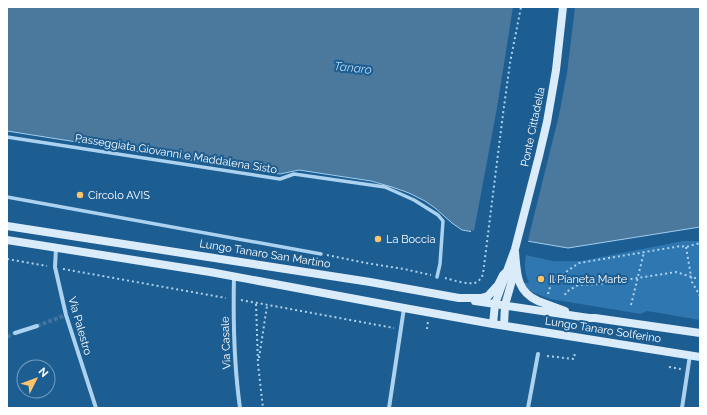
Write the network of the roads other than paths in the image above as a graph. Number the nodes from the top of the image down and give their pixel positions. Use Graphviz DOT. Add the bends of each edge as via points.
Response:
graph roads {
  1 [pos="563,7"];
  2 [pos="7,137"];
  3 [pos="7,197"];
  4 [pos="7,226"];
  5 [pos="7,240"];
  6 [pos="56,248"];
  7 [pos="515,249"];
  8 [pos="321,254"];
  9 [pos="516,266"];
  10 [pos="507,271"];
  11 [pos="234,277"];
  12 [pos="437,277"];
  13 [pos="459,298"];
  14 [pos="495,304"];
  15 [pos="505,305"];
  16 [pos="404,308"];
  17 [pos="595,318"];
  18 [pos="493,324"];
  19 [pos="504,325"];
  20 [pos="37,326"];
  21 [pos="700,333"];
  22 [pos="15,334"];
  23 [pos="538,354"];
  24 [pos="690,355"];
  25 [pos="700,357"];
  26 [pos="96,408"];
  27 [pos="240,408"];
  28 [pos="389,408"];
  29 [pos="528,408"];
  30 [pos="682,408"];
  1 -- 7 [label="main road, Ponte Cittadella" via="547,122"];
  2 -- 12 [label="street, Passeggiata Giovanni e Maddalena Sisto" via="280,179 294,174 385,187 414,200 443,221"];
  3 -- 8 [label="street"];
  4 -- 13 [label="main road, Lungo Tanaro San Martino"];
  5 -- 6 [label="main road"];
  6 -- 11 [label="main road"];
  6 -- 26 [label="street, Via Palestro" via="55,268 66,315"];
  7 -- 9 [label="main road, Ponte Cittadella"];
  7 -- 10 [label="main road, Ponte Cittadella"];
  9 -- 15 [label="main road"];
  9 -- 17 [label="main road, Lungo Tanaro Solferino" via="521,286 534,299"];
  10 -- 13 [label="main road, Lungo Tanaro San Martino" via="488,296"];
  10 -- 14 [label="main road, Ponte Cittadella"];
  11 -- 16 [label="main road"];
  11 -- 27 [label="street, Via Casale" via="234,338"];
  13 -- 14 [label="main road, Lungo Tanaro Solferino"];
  14 -- 15 [label="main road, Lungo Tanaro Solferino"];
  14 -- 18 [label="main road"];
  15 -- 17 [label="main road, Lungo Tanaro Solferino"];
  15 -- 19 [label="main road"];
  16 -- 18 [label="main road, Lungo Tanaro Solferino"];
  16 -- 28 [label="street"];
  17 -- 21 [label="main road, Lungo Tanaro Solferino"];
  18 -- 19 [label="main road, Lungo Tanaro Solferino"];
  19 -- 24 [label="main road, Lungo Tanaro Solferino"];
  20 -- 22 [label="street"];
  23 -- 29 [label="street"];
  24 -- 25 [label="main road, Lungo Tanaro Solferino"];
  24 -- 30 [label="street"];
}
